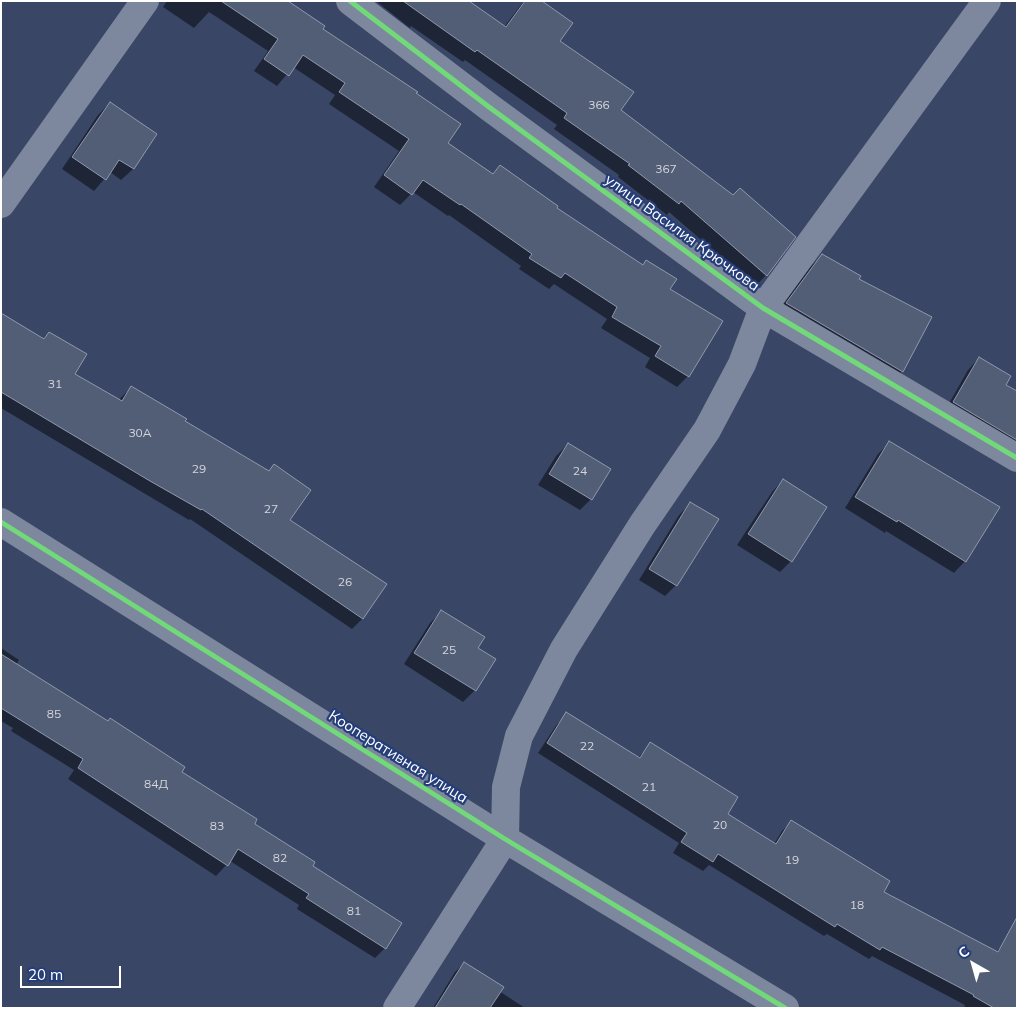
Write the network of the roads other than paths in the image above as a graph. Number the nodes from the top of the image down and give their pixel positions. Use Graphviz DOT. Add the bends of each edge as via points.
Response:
graph roads {
  1 [pos="145,1"];
  2 [pos="350,1"];
  3 [pos="987,1"];
  4 [pos="1,204"];
  5 [pos="763,308"];
  6 [pos="1017,458"];
  7 [pos="1,522"];
  8 [pos="505,839"];
  9 [pos="397,1008"];
  10 [pos="785,1008"];
  1 -- 4 [label="street"];
  2 -- 5 [label="street, улица Василия Крючкова"];
  3 -- 5 [label="street"];
  5 -- 6 [label="street, улица Василия Крючкова"];
  5 -- 8 [label="street" via="742,364 707,430 564,649 519,736 506,787"];
  7 -- 8 [label="street, Кооперативная улица"];
  8 -- 9 [label="street"];
  8 -- 10 [label="street, Кооперативная улица"];
}
